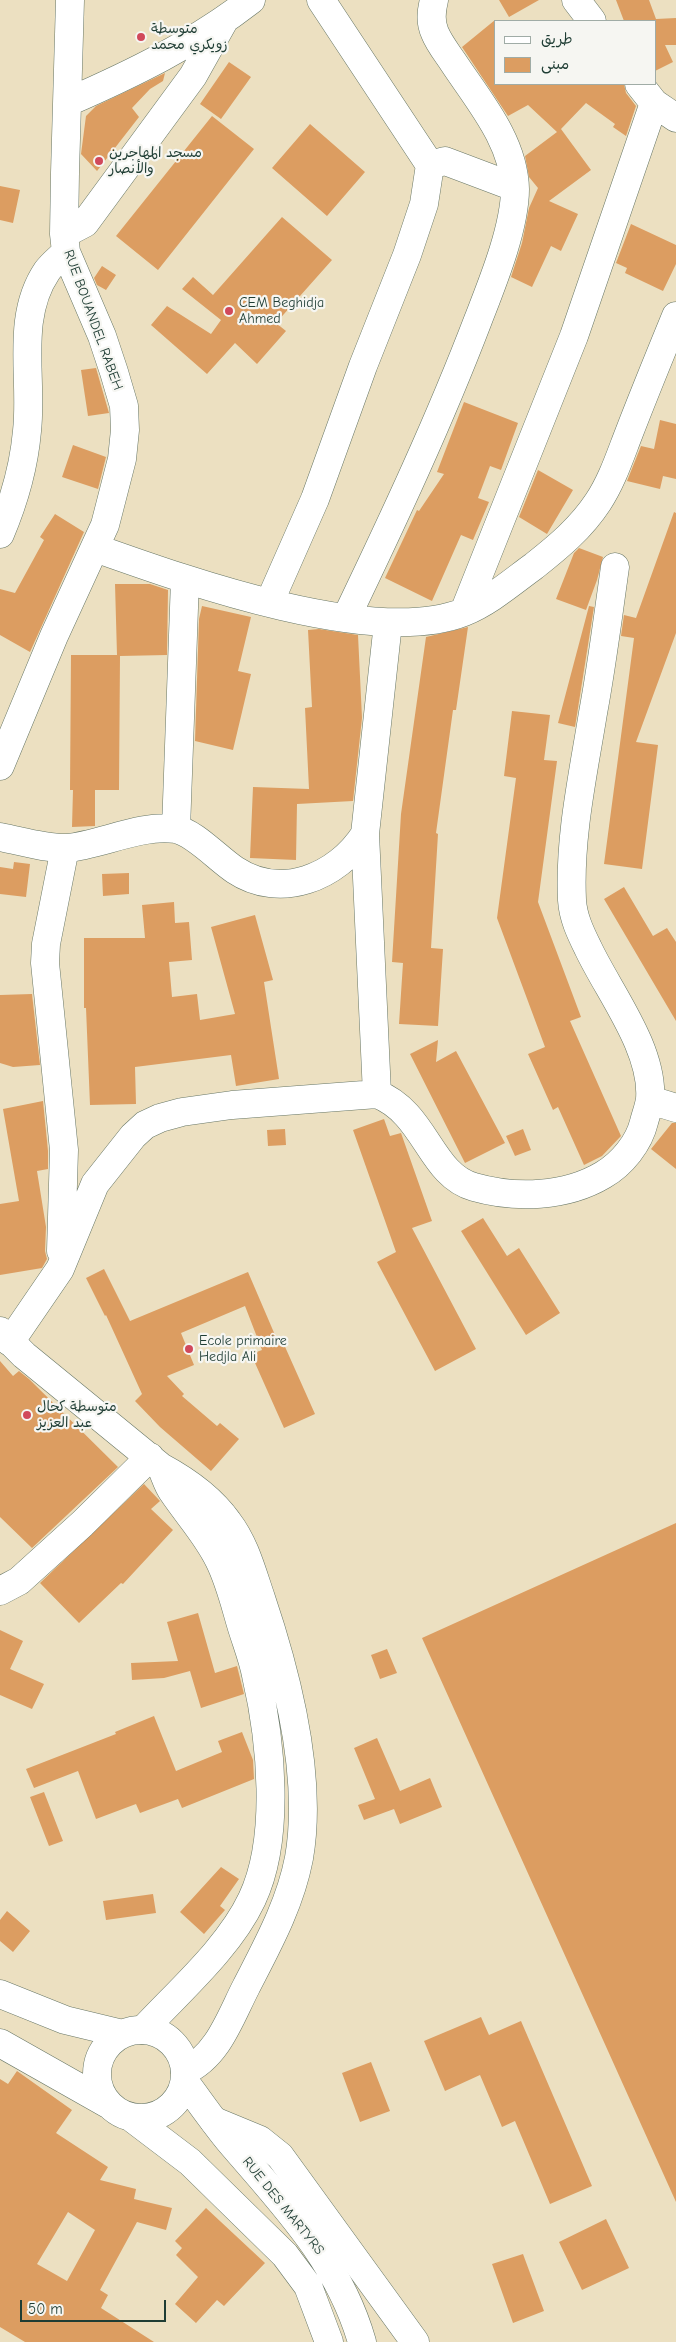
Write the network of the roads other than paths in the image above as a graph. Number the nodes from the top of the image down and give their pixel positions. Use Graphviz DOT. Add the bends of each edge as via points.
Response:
graph roads {
  1 [pos="70,0"];
  2 [pos="251,0"];
  3 [pos="320,0"];
  4 [pos="434,0"];
  5 [pos="576,0"];
  6 [pos="225,19"];
  7 [pos="591,20"];
  8 [pos="647,93"];
  9 [pos="68,102"];
  10 [pos="676,118"];
  11 [pos="430,165"];
  12 [pos="514,187"];
  13 [pos="65,243"];
  14 [pos="676,316"];
  15 [pos="0,534"];
  16 [pos="95,548"];
  17 [pos="615,567"];
  18 [pos="186,580"];
  19 [pos="270,602"];
  20 [pos="464,612"];
  21 [pos="346,618"];
  22 [pos="388,624"];
  23 [pos="0,766"];
  24 [pos="176,829"];
  25 [pos="365,834"];
  26 [pos="0,837"];
  27 [pos="66,848"];
  28 [pos="377,1094"];
  29 [pos="650,1100"];
  30 [pos="676,1108"];
  31 [pos="60,1269"];
  32 [pos="5,1337"];
  33 [pos="156,1462"];
  34 [pos="0,1591"];
  35 [pos="0,1994"];
  36 [pos="132,2032"];
  37 [pos="0,2043"];
  38 [pos="185,2076"];
  39 [pos="108,2104"];
  40 [pos="132,2118"];
  41 [pos="214,2120"];
  42 [pos="329,2342"];
  43 [pos="362,2342"];
  44 [pos="415,2342"];
  1 -- 9 [label="street, RUE BOUANDEL RABEH"];
  2 -- 6 [label="street"];
  3 -- 11 [label="street"];
  4 -- 12 [label="street" via="431,11 435,34 490,116 507,152"];
  5 -- 7 [label="street"];
  6 -- 9 [label="street" via="123,78"];
  6 -- 13 [label="street" via="193,76 85,223"];
  8 -- 10 [label="street"];
  8 -- 20 [label="street" via="574,336"];
  9 -- 13 [label="street, RUE BOUANDEL RABEH"];
  11 -- 12 [label="street" via="445,161"];
  11 -- 19 [label="street" via="424,204 407,255 315,499"];
  12 -- 21 [label="street" via="503,249 467,348 396,514"];
  13 -- 15 [label="street" via="39,284 31,308 27,334 27,430 19,478"];
  13 -- 16 [label="street, RUE BOUANDEL RABEH" via="102,336 124,406 122,459 105,526"];
  14 -- 20 [label="street" via="611,479 586,520 567,540 508,586"];
  16 -- 18 [label="street"];
  16 -- 23 [label="street, RUE BOUANDEL RABEH"];
  17 -- 29 [label="street" via="578,804 572,854 572,903 576,924 643,1057"];
  18 -- 19 [label="street"];
  18 -- 24 [label="street"];
  19 -- 21 [label="street"];
  20 -- 22 [label="street" via="436,620"];
  21 -- 22 [label="street"];
  22 -- 25 [label="street"];
  24 -- 25 [label="street" via="188,834 247,877 281,884 317,877 334,867 356,848"];
  24 -- 27 [label="street" via="139,832"];
  25 -- 28 [label="street"];
  26 -- 27 [label="street"];
  27 -- 31 [label="street" via="45,963 64,1150"];
  28 -- 29 [label="street" via="396,1103 408,1114 446,1170 458,1180 492,1191 533,1193 563,1192 592,1182 612,1170 642,1132"];
  28 -- 31 [label="street" via="232,1105 182,1112 145,1125 96,1184"];
  29 -- 30 [label="street"];
  31 -- 32 [label="street"];
  32 -- 33 [label="street"];
  33 -- 34 [label="street" via="19,1581"];
  33 -- 36 [label="street" via="171,1490 205,1534 234,1596 256,1675 271,1773 268,1836 262,1871 252,1899 238,1924 211,1956"];
  33 -- 38 [label="street" via="211,1502 229,1522 247,1555 286,1687 297,1743 302,1799 299,1858 290,1894 276,1929 220,2039 205,2059"];
  35 -- 36 [label="street" via="65,2020"];
  36 -- 38 [label="street" via="157,2032 170,2040 180,2051"];
  36 -- 39 [label="street" via="114,2038 98,2063 96,2078"];
  37 -- 39 [label="street"];
  38 -- 40 [label="street" via="181,2094 173,2106 147,2119"];
  38 -- 41 [label="street, RUE DES MARTYRS"];
  39 -- 40 [label="street"];
  40 -- 42 [label="street, RUE DES MARTYRS" via="190,2162 285,2255 308,2286"];
  41 -- 43 [label="street, RUE DES MARTYRS" via="326,2260 348,2301"];
  41 -- 44 [label="street" via="260,2140 280,2156"];
}
